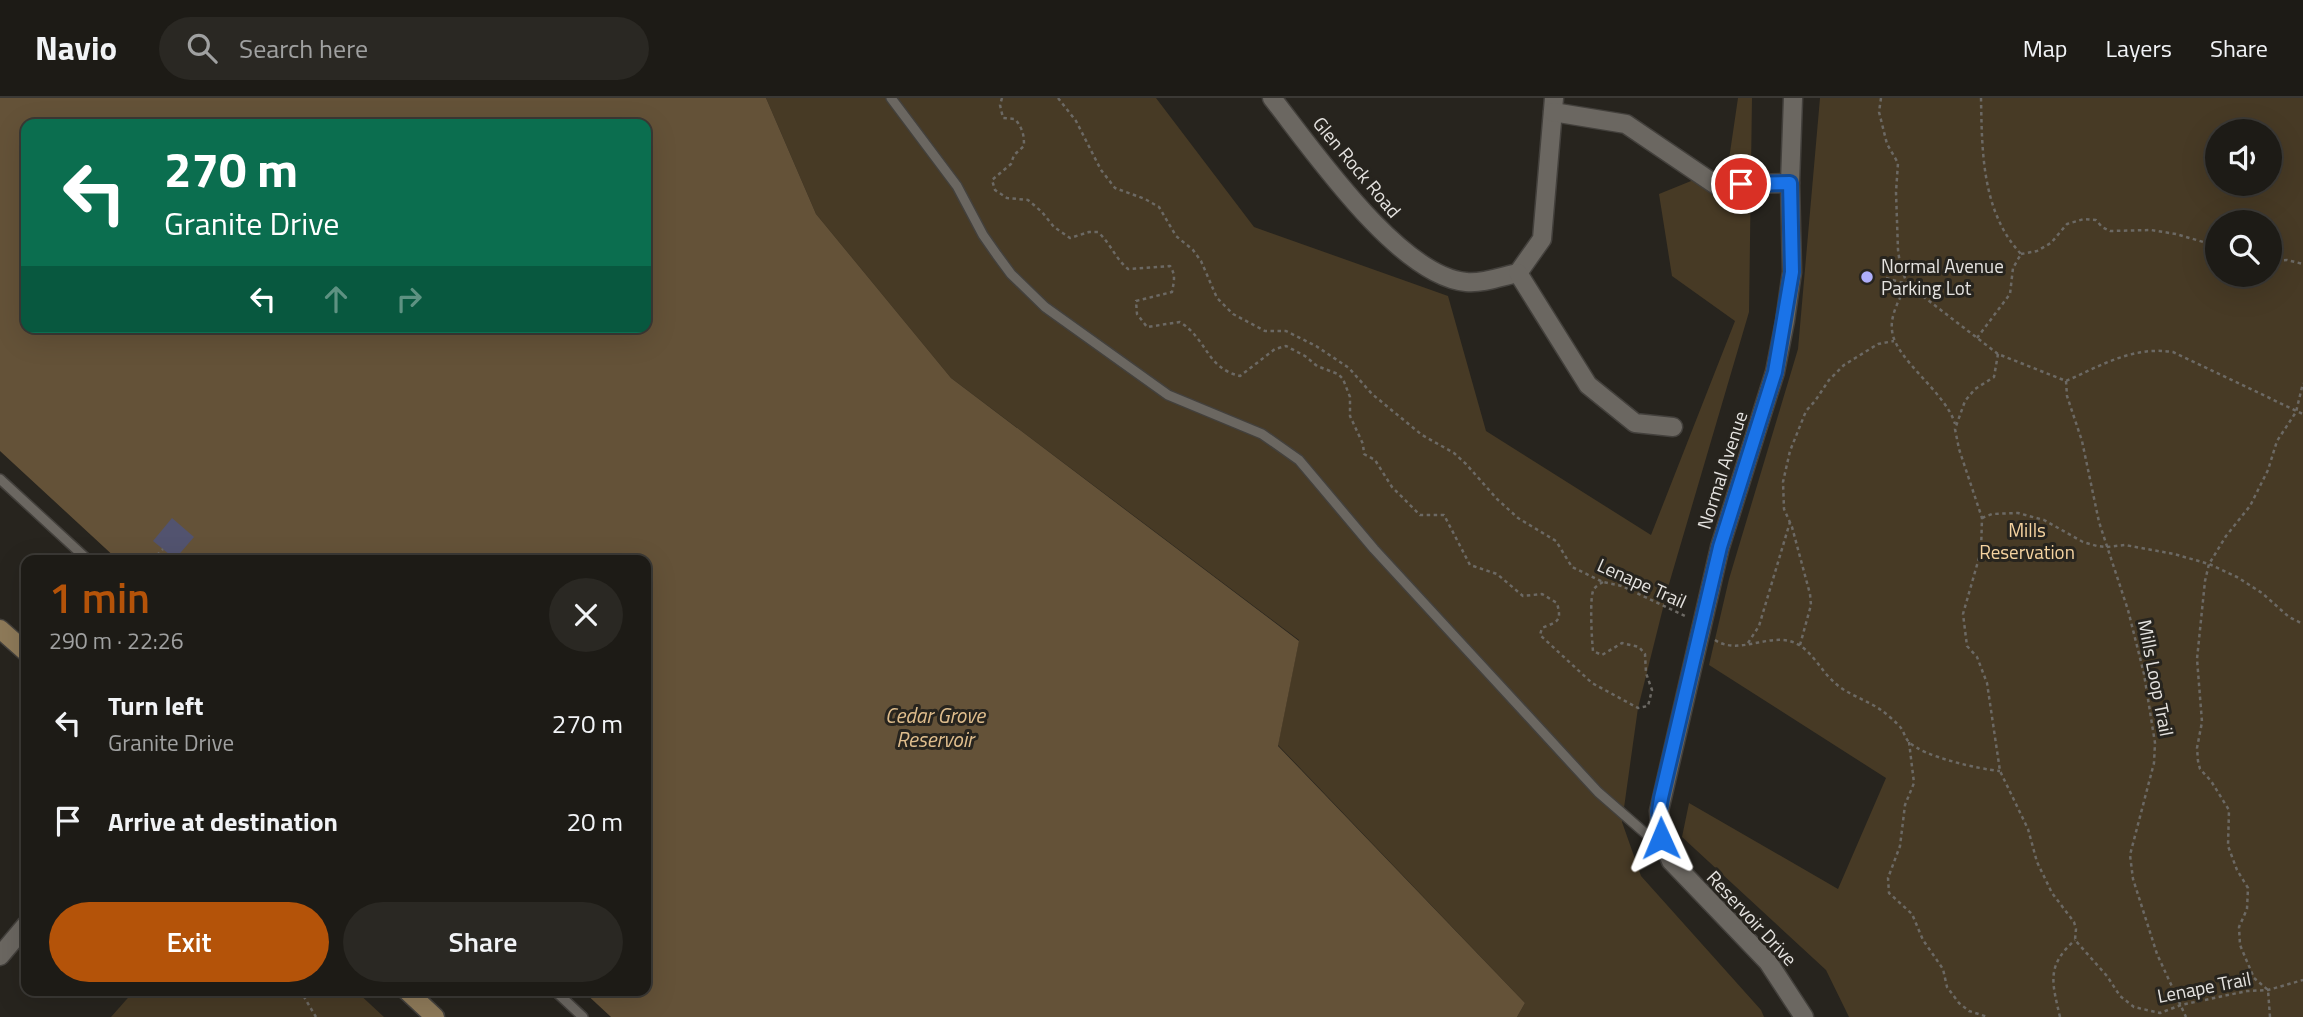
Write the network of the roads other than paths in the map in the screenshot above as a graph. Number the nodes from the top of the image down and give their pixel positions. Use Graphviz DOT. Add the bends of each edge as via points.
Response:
graph roads {
  1 [pos="891,98"];
  2 [pos="1272,98"];
  3 [pos="1793,98"];
  4 [pos="1553,105"];
  5 [pos="1790,183"];
  6 [pos="1518,273"];
  7 [pos="1673,427"];
  8 [pos="0,480"];
  9 [pos="82,555"];
  10 [pos="0,629"];
  11 [pos="21,648"];
  12 [pos="1665,851"];
  13 [pos="21,930"];
  14 [pos="1,952"];
  15 [pos="413,996"];
  16 [pos="560,996"];
  17 [pos="435,1017"];
  18 [pos="583,1017"];
  19 [pos="1804,1017"];
  1 -- 12 [label="lane" via="957,186 997,255 1028,291 1168,396 1262,434 1299,460 1374,549 1598,792"];
  2 -- 6 [label="street, Glen Rock Road" via="1371,222 1408,254 1442,276 1468,283"];
  3 -- 5 [label="street, Normal Avenue"];
  4 -- 5 [label="street" via="1626,124 1716,185"];
  4 -- 6 [label="street" via="1542,239"];
  5 -- 12 [label="street, Normal Avenue" via="1792,272 1778,359 1720,547 1700,629 1659,811"];
  6 -- 7 [label="street" via="1588,384 1634,423"];
  8 -- 9 [label="lane"];
  10 -- 11 [label="main road"];
  12 -- 19 [label="street, Reservoir Drive" via="1768,962"];
  13 -- 14 [label="street"];
  15 -- 17 [label="main road"];
  16 -- 18 [label="lane"];
}
